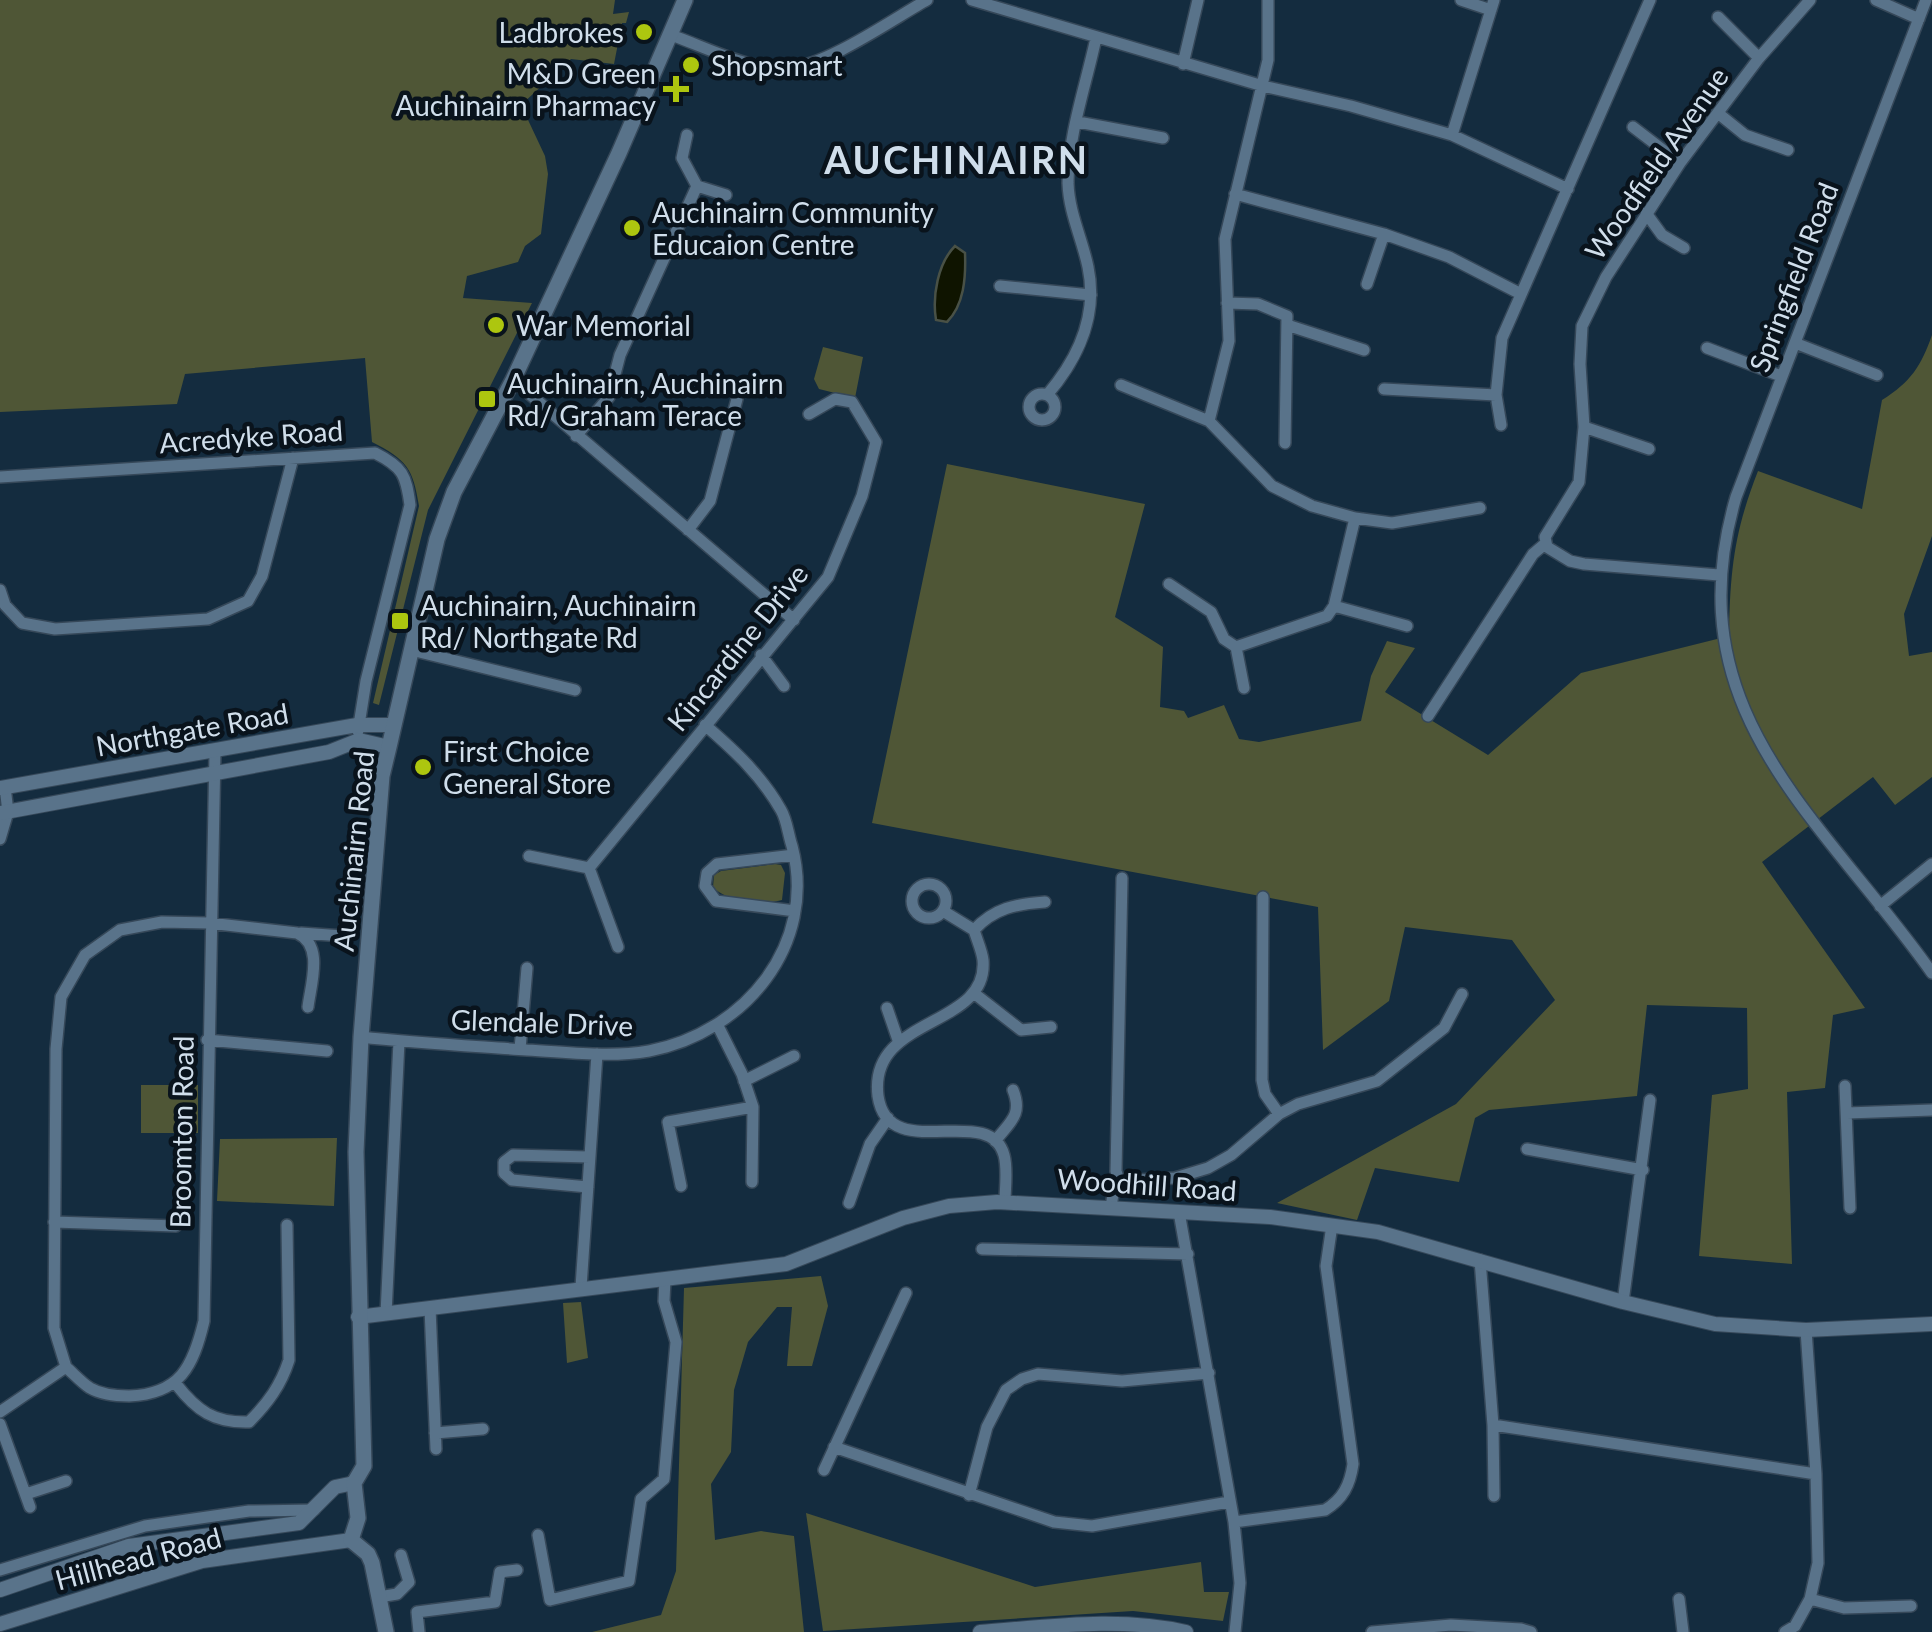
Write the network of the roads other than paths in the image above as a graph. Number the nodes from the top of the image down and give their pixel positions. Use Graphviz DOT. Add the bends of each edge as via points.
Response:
graph roads {
  1 [pos="686,0"];
  2 [pos="927,0"];
  3 [pos="972,0"];
  4 [pos="1198,0"];
  5 [pos="1268,0"];
  6 [pos="1461,0"];
  7 [pos="1650,0"];
  8 [pos="1810,0"];
  9 [pos="1876,0"];
  10 [pos="1926,0"];
  11 [pos="997,4"];
  12 [pos="1493,5"];
  13 [pos="904,6"];
  14 [pos="1718,17"];
  15 [pos="1918,19"];
  16 [pos="672,34"];
  17 [pos="1096,38"];
  18 [pos="1759,58"];
  19 [pos="1184,64"];
  20 [pos="1263,86"];
  21 [pos="1718,114"];
  22 [pos="1078,122"];
  23 [pos="1633,127"];
  24 [pos="688,135"];
  25 [pos="1452,135"];
  26 [pos="1164,138"];
  27 [pos="1788,150"];
  28 [pos="1680,163"];
  29 [pos="697,186"];
  30 [pos="1568,188"];
  31 [pos="1234,194"];
  32 [pos="726,195"];
  33 [pos="1646,213"];
  34 [pos="1384,234"];
  35 [pos="1684,248"];
  36 [pos="1367,284"];
  37 [pos="1000,286"];
  38 [pos="1520,293"];
  39 [pos="1091,295"];
  40 [pos="1227,302"];
  41 [pos="1287,325"];
  42 [pos="1795,344"];
  43 [pos="1707,348"];
  44 [pos="1364,350"];
  45 [pos="1782,376"];
  46 [pos="1878,376"];
  47 [pos="513,380"];
  48 [pos="1121,385"];
  49 [pos="1384,389"];
  50 [pos="1047,395"];
  51 [pos="1496,395"];
  52 [pos="736,400"];
  53 [pos="810,414"];
  54 [pos="1209,421"];
  55 [pos="1502,425"];
  56 [pos="1584,427"];
  57 [pos="576,436"];
  58 [pos="1286,442"];
  59 [pos="1649,449"];
  60 [pos="293,458"];
  61 [pos="0,477"];
  62 [pos="1480,508"];
  63 [pos="1356,518"];
  64 [pos="688,530"];
  65 [pos="1550,548"];
  66 [pos="1719,576"];
  67 [pos="1169,584"];
  68 [pos="0,590"];
  69 [pos="1334,606"];
  70 [pos="794,620"];
  71 [pos="1408,626"];
  72 [pos="1236,647"];
  73 [pos="410,650"];
  74 [pos="761,655"];
  75 [pos="784,686"];
  76 [pos="1244,688"];
  77 [pos="575,690"];
  78 [pos="1428,716"];
  79 [pos="394,725"];
  80 [pos="705,725"];
  81 [pos="358,733"];
  82 [pos="389,746"];
  83 [pos="214,752"];
  84 [pos="213,773"];
  85 [pos="3,787"];
  86 [pos="4,812"];
  87 [pos="0,839"];
  88 [pos="794,855"];
  89 [pos="529,856"];
  90 [pos="1932,864"];
  91 [pos="589,868"];
  92 [pos="1122,878"];
  93 [pos="1263,897"];
  94 [pos="1045,902"];
  95 [pos="1880,906"];
  96 [pos="794,911"];
  97 [pos="943,911"];
  98 [pos="209,923"];
  99 [pos="974,930"];
  100 [pos="297,933"];
  101 [pos="343,936"];
  102 [pos="618,948"];
  103 [pos="527,968"];
  104 [pos="1932,973"];
  105 [pos="975,994"];
  106 [pos="1462,994"];
  107 [pos="308,1007"];
  108 [pos="887,1008"];
  109 [pos="718,1026"];
  110 [pos="1051,1027"];
  111 [pos="360,1037"];
  112 [pos="207,1040"];
  113 [pos="898,1040"];
  114 [pos="399,1041"];
  115 [pos="520,1050"];
  116 [pos="327,1051"];
  117 [pos="597,1054"];
  118 [pos="794,1056"];
  119 [pos="744,1080"];
  120 [pos="1845,1086"];
  121 [pos="1014,1090"];
  122 [pos="1650,1100"];
  123 [pos="753,1106"];
  124 [pos="1932,1110"];
  125 [pos="1847,1113"];
  126 [pos="1279,1114"];
  127 [pos="888,1118"];
  128 [pos="994,1140"];
  129 [pos="1527,1149"];
  130 [pos="590,1156"];
  131 [pos="1643,1170"];
  132 [pos="1119,1181"];
  133 [pos="752,1182"];
  134 [pos="681,1186"];
  135 [pos="588,1187"];
  136 [pos="1006,1202"];
  137 [pos="848,1204"];
  138 [pos="1111,1207"];
  139 [pos="1850,1208"];
  140 [pos="1179,1212"];
  141 [pos="54,1222"];
  142 [pos="287,1224"];
  143 [pos="1332,1225"];
  144 [pos="176,1226"];
  145 [pos="982,1248"];
  146 [pos="1188,1254"];
  147 [pos="1480,1260"];
  148 [pos="665,1279"];
  149 [pos="582,1288"];
  150 [pos="906,1292"];
  151 [pos="1624,1302"];
  152 [pos="430,1308"];
  153 [pos="386,1314"];
  154 [pos="358,1317"];
  155 [pos="1932,1324"];
  156 [pos="1806,1330"];
  157 [pos="66,1367"];
  158 [pos="1209,1373"];
  159 [pos="176,1384"];
  160 [pos="0,1412"];
  161 [pos="0,1424"];
  162 [pos="1493,1425"];
  163 [pos="483,1429"];
  164 [pos="435,1432"];
  165 [pos="834,1447"];
  166 [pos="436,1449"];
  167 [pos="824,1470"];
  168 [pos="1816,1474"];
  169 [pos="66,1482"];
  170 [pos="354,1483"];
  171 [pos="969,1495"];
  172 [pos="1494,1496"];
  173 [pos="1229,1502"];
  174 [pos="314,1510"];
  175 [pos="1234,1522"];
  176 [pos="538,1536"];
  177 [pos="351,1540"];
  178 [pos="402,1555"];
  179 [pos="0,1570"];
  180 [pos="518,1570"];
  181 [pos="0,1590"];
  182 [pos="379,1597"];
  183 [pos="1679,1598"];
  184 [pos="1810,1599"];
  185 [pos="1911,1606"];
  186 [pos="0,1624"];
  187 [pos="1451,1628"];
  188 [pos="386,1632"];
  189 [pos="419,1632"];
  190 [pos="980,1632"];
  191 [pos="1186,1632"];
  192 [pos="1235,1632"];
  193 [pos="1372,1632"];
  194 [pos="1532,1632"];
  195 [pos="1683,1632"];
  196 [pos="1785,1632"];
  1 -- 16 [label="main road, Auchinairn Road"];
  2 -- 13 [label="street"];
  3 -- 11 [label="street"];
  4 -- 19 [label="street"];
  5 -- 20 [label="street"];
  6 -- 12 [label="street"];
  7 -- 30 [label="street"];
  8 -- 18 [label="street, Woodfield Avenue"];
  9 -- 15 [label="street"];
  10 -- 15 [label="street, Springfield Road"];
  11 -- 17 [label="street"];
  12 -- 25 [label="street"];
  13 -- 16 [label="street" via="817,61 791,68 763,66"];
  14 -- 18 [label="street"];
  15 -- 42 [label="street, Springfield Road"];
  16 -- 47 [label="main road, Auchinairn Road"];
  17 -- 19 [label="street"];
  17 -- 22 [label="street"];
  18 -- 21 [label="street, Woodfield Avenue"];
  19 -- 20 [label="street"];
  20 -- 25 [label="street"];
  20 -- 31 [label="street"];
  21 -- 27 [label="street" via="1745,135"];
  21 -- 28 [label="street, Woodfield Avenue"];
  22 -- 26 [label="street"];
  22 -- 39 [label="street" via="1068,182"];
  23 -- 28 [label="street"];
  24 -- 29 [label="street" via="682,158"];
  25 -- 30 [label="street"];
  28 -- 33 [label="street, Woodfield Avenue"];
  29 -- 32 [label="street"];
  29 -- 57 [label="street" via="620,355 609,396"];
  30 -- 38 [label="street"];
  31 -- 34 [label="street"];
  31 -- 40 [label="street" via="1225,239"];
  33 -- 35 [label="street" via="1662,235"];
  33 -- 56 [label="street, Woodfield Avenue" via="1582,326"];
  34 -- 36 [label="street"];
  34 -- 38 [label="street"];
  37 -- 39 [label="street"];
  38 -- 51 [label="street" via="1502,338"];
  39 -- 50 [label="street" via="1073,362"];
  40 -- 41 [label="street" via="1258,304 1287,316"];
  40 -- 54 [label="street" via="1229,341"];
  41 -- 44 [label="street"];
  41 -- 58 [label="street"];
  42 -- 45 [label="street, Springfield Road"];
  42 -- 46 [label="street"];
  43 -- 45 [label="street"];
  45 -- 66 [label="street, Springfield Road" via="1736,497"];
  47 -- 57 [label="street"];
  47 -- 73 [label="main road, Auchinairn Road" via="454,492"];
  48 -- 54 [label="street"];
  49 -- 51 [label="street"];
  51 -- 55 [label="street"];
  52 -- 64 [label="street" via="710,501"];
  53 -- 70 [label="street, Kincardine Drive" via="835,399 852,402 876,442 838,559"];
  54 -- 63 [label="street" via="1272,486"];
  56 -- 59 [label="street"];
  56 -- 65 [label="street, Woodfield Avenue" via="1579,482 1545,537"];
  57 -- 64 [label="street"];
  60 -- 61 [label="street, Acredyke Road"];
  60 -- 68 [label="street" via="262,576 248,602 208,619 55,628 22,623"];
  60 -- 81 [label="street, Acredyke Road" via="374,453 406,478 410,505"];
  62 -- 63 [label="street" via="1392,523"];
  63 -- 69 [label="street"];
  64 -- 70 [label="street"];
  65 -- 66 [label="street" via="1570,562"];
  65 -- 78 [label="street, Woodfield Avenue" via="1533,554"];
  66 -- 95 [label="street, Springfield Road" via="1722,643 1761,749"];
  67 -- 72 [label="street" via="1211,612 1224,639"];
  69 -- 71 [label="street"];
  69 -- 72 [label="street" via="1327,616"];
  70 -- 74 [label="street, Kincardine Drive"];
  72 -- 76 [label="street"];
  73 -- 77 [label="street"];
  73 -- 79 [label="main road, Auchinairn Road"];
  74 -- 75 [label="street"];
  74 -- 80 [label="street, Kincardine Drive"];
  79 -- 81 [label="street, Northgate Road"];
  79 -- 82 [label="main road, Auchinairn Road"];
  80 -- 88 [label="street, Glendale Drive" via="748,762 783,812"];
  80 -- 91 [label="street, Kincardine Drive"];
  81 -- 82 [label="street, Northgate Road"];
  81 -- 83 [label="street, Northgate Road"];
  81 -- 84 [label="street, Northgate Road" via="329,752"];
  82 -- 111 [label="main road, Auchinairn Road"];
  83 -- 84 [label="street, Broomton Road"];
  83 -- 85 [label="street, Northgate Road"];
  84 -- 86 [label="street, Northgate Road"];
  84 -- 98 [label="street, Broomton Road"];
  85 -- 86 [label="street"];
  86 -- 87 [label="street"];
  88 -- 96 [label="street, Glendale Drive"];
  88 -- 96 [label="street" via="717,864 706,886 716,900"];
  89 -- 91 [label="street"];
  90 -- 95 [label="street"];
  91 -- 102 [label="street"];
  92 -- 132 [label="street"];
  93 -- 126 [label="street" via="1262,1080"];
  94 -- 99 [label="street" via="1015,904"];
  95 -- 104 [label="street, Springfield Road"];
  96 -- 109 [label="street, Glendale Drive" via="776,964 753,997"];
  97 -- 99 [label="street"];
  98 -- 100 [label="street"];
  98 -- 112 [label="street, Broomton Road"];
  98 -- 141 [label="street" via="120,930 85,955 61,998"];
  99 -- 105 [label="street" via="983,962"];
  100 -- 101 [label="street"];
  100 -- 107 [label="street" via="314,952"];
  103 -- 115 [label="street"];
  105 -- 110 [label="street" via="1021,1030"];
  105 -- 113 [label="street"];
  106 -- 126 [label="street" via="1444,1028 1378,1081"];
  108 -- 113 [label="street"];
  109 -- 117 [label="street, Glendale Drive" via="650,1051"];
  109 -- 119 [label="street"];
  111 -- 114 [label="street, Glendale Drive"];
  111 -- 154 [label="main road, Auchinairn Road"];
  112 -- 116 [label="street"];
  112 -- 159 [label="street, Broomton Road" via="204,1321 196,1353"];
  113 -- 127 [label="street" via="878,1067 878,1099"];
  114 -- 115 [label="street, Glendale Drive"];
  114 -- 153 [label="street"];
  115 -- 117 [label="street, Glendale Drive"];
  117 -- 130 [label="street"];
  118 -- 119 [label="street"];
  119 -- 123 [label="street"];
  120 -- 125 [label="street"];
  121 -- 128 [label="street" via="1016,1115"];
  122 -- 131 [label="street"];
  123 -- 133 [label="street"];
  123 -- 134 [label="street" via="668,1122"];
  124 -- 125 [label="street"];
  125 -- 139 [label="street"];
  126 -- 132 [label="street" via="1208,1168 1175,1178"];
  127 -- 128 [label="street" via="922,1134 976,1131"];
  127 -- 137 [label="street" via="870,1144"];
  128 -- 136 [label="street" via="1004,1154"];
  129 -- 131 [label="street"];
  130 -- 135 [label="street"];
  130 -- 135 [label="street" via="512,1155 504,1162 512,1180"];
  131 -- 151 [label="street"];
  132 -- 138 [label="street"];
  135 -- 149 [label="street"];
  136 -- 138 [label="street, Woodhill Road"];
  136 -- 148 [label="street, Woodhill Road" via="903,1218 786,1264"];
  138 -- 140 [label="street, Woodhill Road"];
  140 -- 143 [label="street, Woodhill Road"];
  140 -- 146 [label="street"];
  141 -- 144 [label="street"];
  141 -- 157 [label="street" via="54,1328"];
  142 -- 159 [label="street" via="289,1360 266,1405 250,1422 215,1418 192,1405"];
  143 -- 147 [label="street, Woodhill Road"];
  143 -- 175 [label="street" via="1326,1266 1350,1482 1325,1510"];
  145 -- 146 [label="street"];
  146 -- 158 [label="street"];
  147 -- 151 [label="street, Woodhill Road"];
  147 -- 162 [label="street"];
  148 -- 149 [label="street, Woodhill Road"];
  148 -- 176 [label="street" via="676,1342 664,1479 641,1500 629,1581 550,1600"];
  149 -- 152 [label="street, Woodhill Road"];
  150 -- 165 [label="street"];
  151 -- 156 [label="street, Woodhill Road" via="1715,1324"];
  152 -- 153 [label="street, Woodhill Road"];
  152 -- 164 [label="street"];
  153 -- 154 [label="street, Woodhill Road"];
  154 -- 170 [label="main road, Auchinairn Road" via="364,1466"];
  155 -- 156 [label="street, Woodhill Road"];
  156 -- 168 [label="street"];
  157 -- 159 [label="street" via="91,1389 113,1396 149,1395"];
  157 -- 160 [label="street"];
  158 -- 171 [label="street" via="1122,1381 1038,1374 1022,1379 1006,1390 987,1427"];
  158 -- 173 [label="street"];
  161 -- 169 [label="street" via="28,1500"];
  162 -- 168 [label="street"];
  162 -- 172 [label="street"];
  163 -- 164 [label="street"];
  164 -- 166 [label="street"];
  165 -- 167 [label="street"];
  165 -- 171 [label="street"];
  168 -- 184 [label="street" via="1818,1563"];
  170 -- 174 [label="street" via="335,1486"];
  170 -- 177 [label="main road, Auchinairn Road" via="358,1518"];
  171 -- 173 [label="street" via="1054,1522 1092,1526"];
  173 -- 175 [label="street"];
  174 -- 179 [label="street" via="249,1510 145,1526"];
  174 -- 181 [label="street" via="300,1524 129,1546"];
  175 -- 192 [label="street" via="1240,1583"];
  177 -- 182 [label="main road" via="368,1554"];
  177 -- 186 [label="street, Hillhead Road" via="202,1561"];
  178 -- 182 [label="street" via="409,1582 398,1594"];
  180 -- 189 [label="street" via="500,1572 494,1602 416,1612"];
  182 -- 188 [label="main road"];
  183 -- 195 [label="street"];
  184 -- 185 [label="street" via="1844,1608"];
  184 -- 196 [label="street"];
  187 -- 193 [label="street"];
  187 -- 194 [label="street"];
  190 -- 191 [label="street" via="1095,1624"];
}
